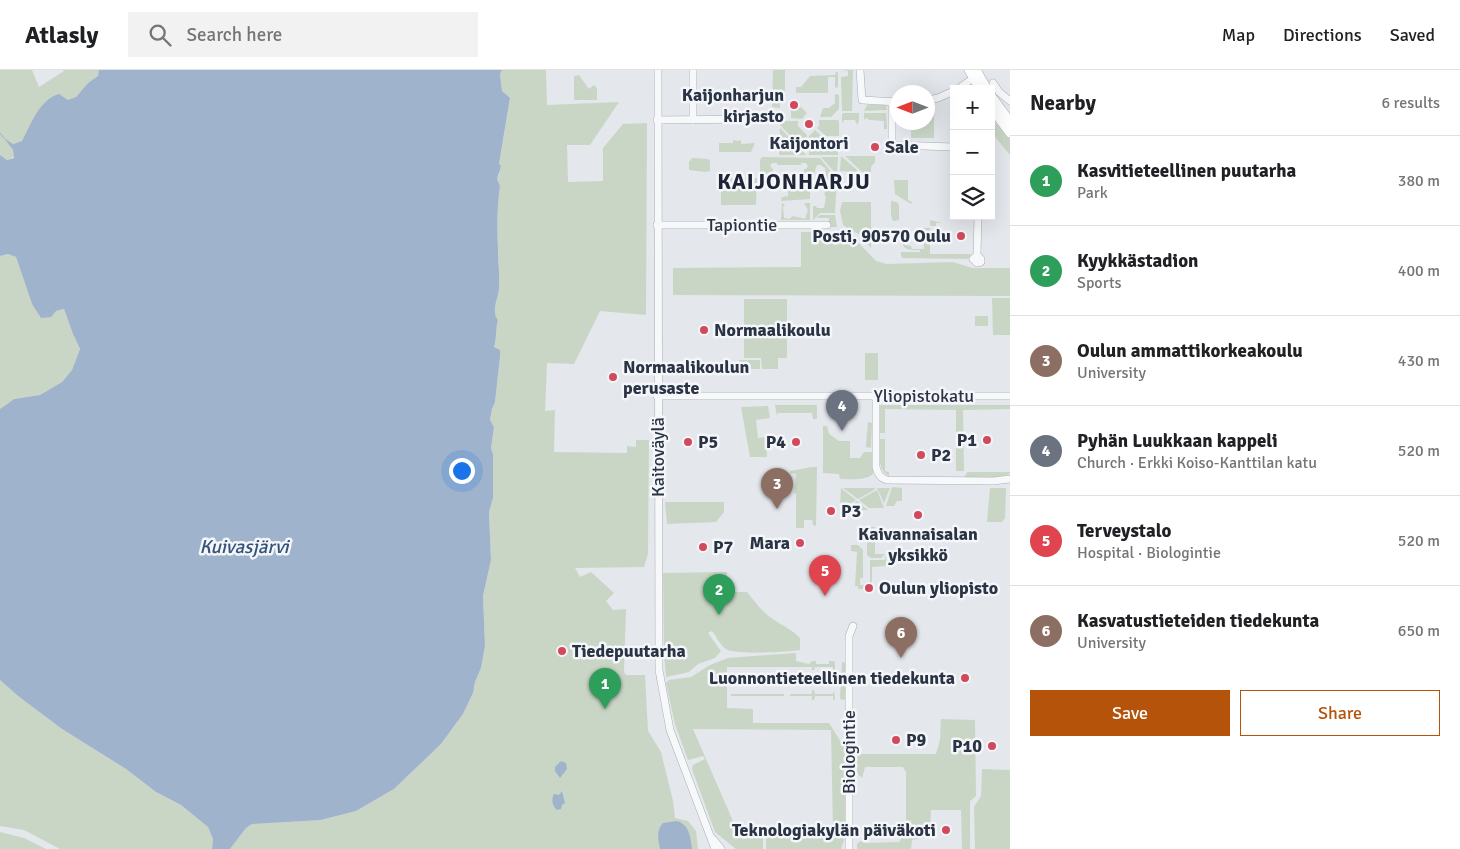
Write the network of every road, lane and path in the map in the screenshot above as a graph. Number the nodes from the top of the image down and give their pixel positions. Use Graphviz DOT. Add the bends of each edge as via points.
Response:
graph roads {
  1 [pos="658,70"];
  2 [pos="693,70"];
  3 [pos="860,70"];
  4 [pos="979,81"];
  5 [pos="950,93"];
  6 [pos="950,98"];
  7 [pos="935,99"];
  8 [pos="995,101"];
  9 [pos="1010,101"];
  10 [pos="890,102"];
  11 [pos="935,102"];
  12 [pos="995,112"];
  13 [pos="758,119"];
  14 [pos="657,120"];
  15 [pos="693,120"];
  16 [pos="1010,122"];
  17 [pos="893,130"];
  18 [pos="1010,132"];
  19 [pos="950,147"];
  20 [pos="978,220"];
  21 [pos="657,225"];
  22 [pos="827,225"];
  23 [pos="977,255"];
  24 [pos="657,396"];
  25 [pos="876,396"];
  26 [pos="1010,396"];
  27 [pos="1010,479"];
  28 [pos="853,626"];
  29 [pos="709,835"];
  30 [pos="715,849"];
  31 [pos="722,849"];
  32 [pos="849,849"];
  1 -- 14 [label="street, Kaitoväylä"];
  2 -- 15 [label="street"];
  3 -- 10 [label="street" via="862,100"];
  4 -- 9 [label="street"];
  5 -- 7 [label="street"];
  6 -- 11 [label="street"];
  8 -- 16 [label="main road"];
  12 -- 18 [label="main road"];
  13 -- 15 [label="street"];
  14 -- 15 [label="street"];
  14 -- 21 [label="street, Kaitoväylä"];
  17 -- 19 [label="street" via="892,145"];
  20 -- 23 [label="street"];
  21 -- 22 [label="street, Tapiontie"];
  21 -- 24 [label="street, Kaitoväylä"];
  24 -- 25 [label="street, Yliopistokatu"];
  24 -- 29 [label="street, Kaitoväylä" via="659,670 670,730"];
  25 -- 26 [label="street, Yliopistokatu"];
  25 -- 27 [label="street" via="876,467 882,478"];
  28 -- 32 [label="street, Biologintie" via="849,636"];
  29 -- 30 [label="street, Kaitoväylä"];
  29 -- 31 [label="street, Kaitoväylä"];
}
